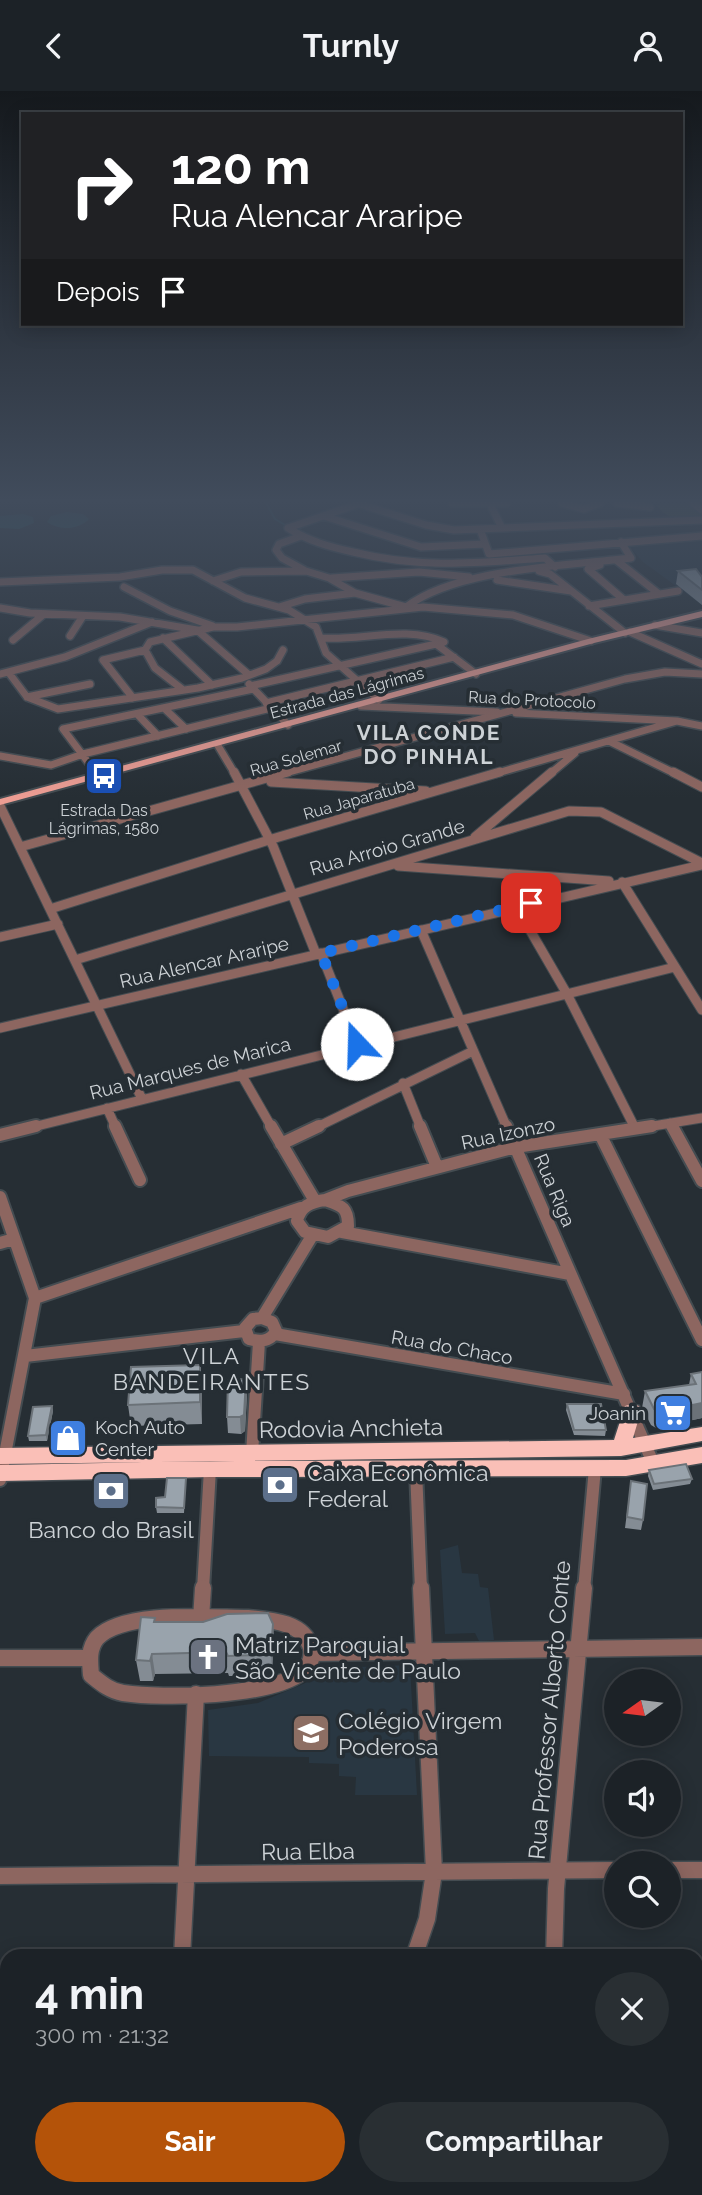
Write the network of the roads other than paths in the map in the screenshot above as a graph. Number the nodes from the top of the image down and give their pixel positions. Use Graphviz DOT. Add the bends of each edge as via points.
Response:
graph roads {
  1 [pos="150,601"];
  2 [pos="259,601"];
  3 [pos="298,601"];
  4 [pos="385,601"];
  5 [pos="414,601"];
  6 [pos="583,601"];
  7 [pos="617,601"];
  8 [pos="589,606"];
  9 [pos="279,607"];
  10 [pos="406,607"];
  11 [pos="0,608"];
  12 [pos="44,614"];
  13 [pos="702,614"];
  14 [pos="83,616"];
  15 [pos="305,619"];
  16 [pos="152,622"];
  17 [pos="655,625"];
  18 [pos="213,627"];
  19 [pos="197,630"];
  20 [pos="627,633"];
  21 [pos="702,633"];
  22 [pos="70,636"];
  23 [pos="163,638"];
  24 [pos="322,638"];
  25 [pos="13,640"];
  26 [pos="591,641"];
  27 [pos="436,645"];
  28 [pos="145,650"];
  29 [pos="283,650"];
  30 [pos="454,657"];
  31 [pos="702,664"];
  32 [pos="337,665"];
  33 [pos="3,673"];
  34 [pos="476,674"];
  35 [pos="702,674"];
  36 [pos="246,676"];
  37 [pos="357,681"];
  38 [pos="90,684"];
  39 [pos="212,685"];
  40 [pos="252,688"];
  41 [pos="182,689"];
  42 [pos="27,697"];
  43 [pos="133,698"];
  44 [pos="379,701"];
  45 [pos="269,705"];
  46 [pos="360,706"];
  47 [pos="165,709"];
  48 [pos="506,713"];
  49 [pos="138,715"];
  50 [pos="677,721"];
  51 [pos="288,725"];
  52 [pos="702,726"];
  53 [pos="186,729"];
  54 [pos="159,736"];
  55 [pos="609,741"];
  56 [pos="217,744"];
  57 [pos="580,749"];
  58 [pos="83,754"];
  59 [pos="0,756"];
  60 [pos="98,776"];
  61 [pos="261,782"];
  62 [pos="244,787"];
  63 [pos="702,787"];
  64 [pos="436,791"];
  65 [pos="0,804"];
  66 [pos="272,839"];
  67 [pos="470,841"];
  68 [pos="20,847"];
  69 [pos="702,864"];
  70 [pos="392,865"];
  71 [pos="622,882"];
  72 [pos="294,892"];
  73 [pos="516,907"];
  74 [pos="50,909"];
  75 [pos="58,924"];
  76 [pos="421,930"];
  77 [pos="0,937"];
  78 [pos="319,953"];
  79 [pos="75,960"];
  80 [pos="674,967"];
  81 [pos="702,989"];
  82 [pos="690,990"];
  83 [pos="567,994"];
  84 [pos="95,1005"];
  85 [pos="702,1010"];
  86 [pos="459,1019"];
  87 [pos="0,1028"];
  88 [pos="357,1044"];
  89 [pos="473,1051"];
  90 [pos="242,1074"];
  91 [pos="403,1083"];
  92 [pos="142,1098"];
  93 [pos="107,1108"];
  94 [pos="702,1118"];
  95 [pos="670,1123"];
  96 [pos="635,1128"];
  97 [pos="600,1134"];
  98 [pos="0,1135"];
  99 [pos="281,1143"];
  100 [pos="516,1147"];
  101 [pos="437,1167"];
  102 [pos="140,1180"];
  103 [pos="702,1181"];
  104 [pos="0,1198"];
  105 [pos="320,1201"];
  106 [pos="301,1208"];
  107 [pos="342,1232"];
  108 [pos="312,1236"];
  109 [pos="14,1238"];
  110 [pos="0,1243"];
  111 [pos="570,1274"];
  112 [pos="35,1298"];
  113 [pos="262,1318"];
  114 [pos="244,1331"];
  115 [pos="275,1334"];
  116 [pos="702,1340"];
  117 [pos="259,1342"];
  118 [pos="25,1356"];
  119 [pos="628,1402"];
  120 [pos="702,1434"];
  121 [pos="646,1444"];
  122 [pos="621,1448"];
  123 [pos="252,1454"];
  124 [pos="702,1455"];
  125 [pos="654,1465"];
  126 [pos="1,1468"];
  127 [pos="595,1468"];
  128 [pos="211,1469"];
  129 [pos="416,1470"];
  130 [pos="201,1619"];
  131 [pos="702,1647"];
  132 [pos="576,1650"];
  133 [pos="424,1651"];
  134 [pos="313,1653"];
  135 [pos="0,1658"];
  136 [pos="88,1658"];
  137 [pos="196,1694"];
  138 [pos="558,1870"];
  139 [pos="604,1870"];
  140 [pos="681,1870"];
  141 [pos="702,1870"];
  142 [pos="434,1872"];
  143 [pos="0,1875"];
  144 [pos="187,1875"];
  145 [pos="183,1949"];
  146 [pos="417,1949"];
  147 [pos="554,1949"];
  1 -- 18 [label="street"];
  2 -- 9 [label="street"];
  3 -- 9 [label="street"];
  4 -- 10 [label="street"];
  5 -- 10 [label="street"];
  6 -- 8 [label="street"];
  7 -- 8 [label="street"];
  8 -- 20 [label="street"];
  9 -- 15 [label="street"];
  10 -- 15 [label="street"];
  10 -- 26 [label="street" via="513,615"];
  11 -- 12 [label="street"];
  12 -- 14 [label="street"];
  12 -- 25 [label="street"];
  13 -- 17 [label="main road, Estrada das Lágrimas"];
  14 -- 16 [label="street"];
  14 -- 22 [label="street"];
  15 -- 18 [label="street"];
  15 -- 24 [label="street"];
  16 -- 19 [label="street"];
  16 -- 33 [label="street" via="65,657"];
  17 -- 20 [label="main road, Estrada das Lágrimas"];
  17 -- 21 [label="street"];
  18 -- 19 [label="street"];
  19 -- 23 [label="street"];
  19 -- 36 [label="street"];
  20 -- 26 [label="main road, Estrada das Lágrimas"];
  20 -- 31 [label="street"];
  23 -- 28 [label="street" via="150,642"];
  23 -- 39 [label="street"];
  24 -- 27 [label="street" via="348,641 421,634 444,642"];
  24 -- 32 [label="street" via="326,653"];
  26 -- 34 [label="main road, Estrada das Lágrimas"];
  27 -- 30 [label="street"];
  27 -- 32 [label="street"];
  28 -- 41 [label="street" via="164,678"];
  28 -- 43 [label="street" via="103,660"];
  29 -- 36 [label="street" via="277,661"];
  30 -- 34 [label="street"];
  30 -- 37 [label="street"];
  32 -- 37 [label="street"];
  32 -- 40 [label="street"];
  33 -- 42 [label="street"];
  34 -- 44 [label="main road, Estrada das Lágrimas"];
  35 -- 48 [label="street, Rua Solemar" via="639,676"];
  36 -- 39 [label="street"];
  36 -- 40 [label="street"];
  37 -- 44 [label="street"];
  37 -- 45 [label="street"];
  38 -- 42 [label="street"];
  39 -- 41 [label="street"];
  40 -- 45 [label="street"];
  40 -- 47 [label="street"];
  41 -- 43 [label="street"];
  42 -- 43 [label="street" via="58,709"];
  44 -- 46 [label="main road, Estrada das Lágrimas"];
  45 -- 51 [label="street"];
  45 -- 53 [label="street"];
  46 -- 48 [label="street, Rua do Protocolo"];
  46 -- 51 [label="main road, Estrada das Lágrimas"];
  47 -- 49 [label="street"];
  47 -- 53 [label="street"];
  48 -- 50 [label="street, Rua do Protocolo"];
  48 -- 61 [label="street, Rua Solemar"];
  49 -- 54 [label="street"];
  49 -- 58 [label="street" via="63,729"];
  50 -- 52 [label="street, Rua do Protocolo"];
  50 -- 55 [label="street, Rua Japaratuba"];
  51 -- 56 [label="main road, Estrada das Lágrimas"];
  53 -- 54 [label="street"];
  54 -- 58 [label="street"];
  55 -- 57 [label="street, Rua Japaratuba"];
  55 -- 63 [label="street"];
  56 -- 60 [label="main road, Estrada das Lágrimas"];
  56 -- 62 [label="street"];
  57 -- 64 [label="street, Rua Japaratuba"];
  57 -- 67 [label="street"];
  58 -- 59 [label="street" via="51,765"];
  58 -- 60 [label="street"];
  60 -- 65 [label="main road, Estrada das Lágrimas"];
  61 -- 62 [label="street, Rua Solemar"];
  61 -- 64 [label="street"];
  62 -- 66 [label="street"];
  62 -- 68 [label="street, Rua Solemar"];
  64 -- 66 [label="street, Rua Japaratuba"];
  65 -- 68 [label="street"];
  66 -- 72 [label="street"];
  66 -- 74 [label="street, Rua Japaratuba"];
  67 -- 69 [label="street, Rua Arroio Grande" via="569,811 592,810"];
  67 -- 70 [label="street, Rua Arroio Grande"];
  68 -- 74 [label="street"];
  69 -- 71 [label="street, Rua Alencar Araripe"];
  70 -- 71 [label="street"];
  70 -- 72 [label="street, Rua Arroio Grande"];
  71 -- 73 [label="street, Rua Alencar Araripe"];
  71 -- 80 [label="street"];
  72 -- 78 [label="street"];
  72 -- 79 [label="street, Rua Arroio Grande"];
  73 -- 76 [label="street, Rua Alencar Araripe"];
  73 -- 83 [label="street"];
  74 -- 75 [label="street"];
  75 -- 77 [label="street"];
  75 -- 79 [label="street"];
  76 -- 78 [label="street, Rua Alencar Araripe"];
  76 -- 86 [label="street, Rua Riga"];
  78 -- 84 [label="street, Rua Alencar Araripe"];
  78 -- 88 [label="street"];
  79 -- 84 [label="street"];
  80 -- 82 [label="street"];
  80 -- 83 [label="street, Rua Marques de Marica"];
  81 -- 82 [label="street"];
  82 -- 85 [label="street"];
  83 -- 86 [label="street, Rua Marques de Marica"];
  83 -- 96 [label="street"];
  84 -- 87 [label="street, Rua Alencar Araripe"];
  84 -- 92 [label="street"];
  86 -- 88 [label="street, Rua Marques de Marica"];
  86 -- 89 [label="street, Rua Riga"];
  88 -- 90 [label="street, Rua Marques de Marica"];
  89 -- 91 [label="street"];
  89 -- 100 [label="street, Rua Riga"];
  90 -- 92 [label="street, Rua Marques de Marica"];
  90 -- 99 [label="street"];
  91 -- 99 [label="street"];
  91 -- 101 [label="street"];
  92 -- 93 [label="street, Rua Marques de Marica"];
  93 -- 98 [label="street, Rua Marques de Marica"];
  93 -- 102 [label="street"];
  94 -- 95 [label="street, Rua Izonzo"];
  95 -- 96 [label="street, Rua Izonzo"];
  95 -- 103 [label="street"];
  96 -- 97 [label="street, Rua Izonzo"];
  97 -- 100 [label="street, Rua Izonzo"];
  97 -- 116 [label="street"];
  99 -- 105 [label="street"];
  100 -- 101 [label="street, Rua Izonzo"];
  100 -- 111 [label="street, Rua Riga"];
  101 -- 105 [label="street, Rua Izonzo"];
  104 -- 109 [label="street"];
  105 -- 106 [label="street"];
  105 -- 107 [label="street" via="343,1206 348,1212 350,1219"];
  106 -- 108 [label="street" via="299,1227"];
  106 -- 112 [label="street"];
  107 -- 108 [label="street"];
  107 -- 111 [label="street"];
  108 -- 113 [label="street"];
  109 -- 110 [label="street"];
  109 -- 112 [label="street"];
  111 -- 119 [label="street, Rua Riga"];
  112 -- 118 [label="street"];
  113 -- 114 [label="street" via="249,1322"];
  113 -- 115 [label="street" via="274,1325"];
  114 -- 117 [label="street"];
  114 -- 118 [label="street"];
  115 -- 117 [label="street"];
  115 -- 119 [label="street, Rua do Chaco"];
  117 -- 123 [label="street"];
  118 -- 126 [label="street"];
  119 -- 121 [label="street, Rua Riga"];
  119 -- 122 [label="highway"];
  120 -- 121 [label="highway, Rodovia Anchieta"];
  121 -- 122 [label="highway, Rodovia Anchieta"];
  121 -- 125 [label="street, Rua Riga"];
  122 -- 123 [label="highway, Rodovia Anchieta"];
  123 -- 126 [label="highway, Rodovia Anchieta"];
  124 -- 125 [label="highway, Rodovia Anchieta"];
  125 -- 127 [label="highway, Rodovia Anchieta"];
  126 -- 128 [label="highway, Rodovia Anchieta"];
  127 -- 129 [label="highway, Rodovia Anchieta"];
  127 -- 132 [label="street, Rua Professor Alberto Conte"];
  128 -- 129 [label="highway, Rodovia Anchieta"];
  128 -- 130 [label="street"];
  129 -- 133 [label="street"];
  130 -- 134 [label="street" via="287,1623 305,1635"];
  130 -- 136 [label="street" via="121,1625 96,1640"];
  131 -- 132 [label="street"];
  132 -- 133 [label="street"];
  132 -- 138 [label="street, Rua Professor Alberto Conte"];
  133 -- 134 [label="street"];
  133 -- 142 [label="street"];
  134 -- 137 [label="street" via="308,1667 289,1679 246,1690"];
  135 -- 136 [label="street"];
  136 -- 137 [label="street" via="91,1675 110,1689"];
  137 -- 144 [label="street"];
  138 -- 139 [label="street, Rua Elba"];
  138 -- 142 [label="street, Rua Elba"];
  138 -- 147 [label="street, Rua Professor Alberto Conte"];
  140 -- 141 [label="street"];
  142 -- 144 [label="street, Rua Elba"];
  142 -- 146 [label="street"];
  143 -- 144 [label="street, Rua Elba"];
  144 -- 145 [label="street"];
}
